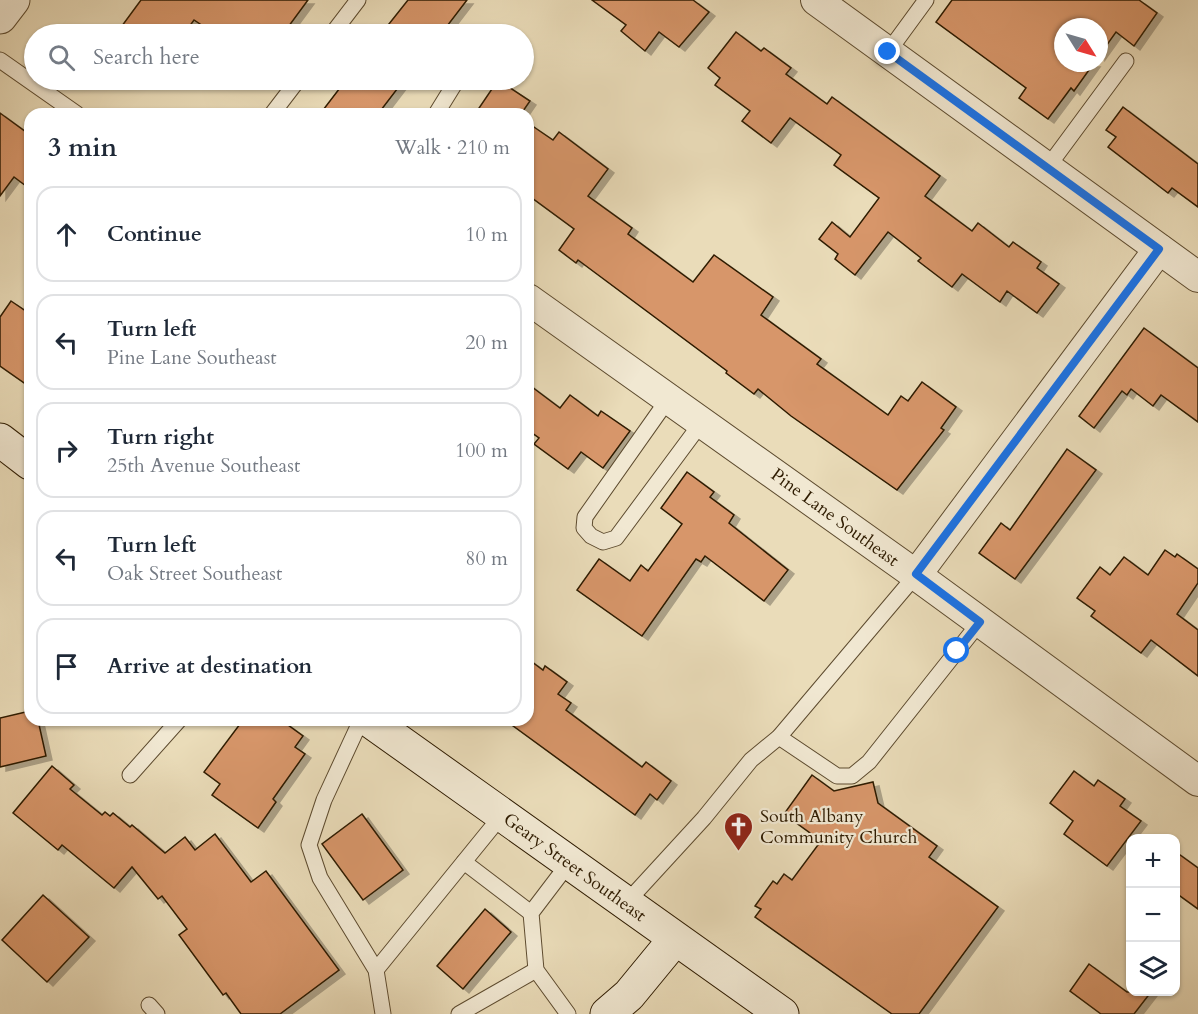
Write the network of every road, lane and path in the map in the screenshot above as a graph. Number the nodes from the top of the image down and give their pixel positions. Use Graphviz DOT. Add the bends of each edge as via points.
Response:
graph roads {
  1 [pos="13,0"];
  2 [pos="358,0"];
  3 [pos="816,0"];
  4 [pos="926,0"];
  5 [pos="0,17"];
  6 [pos="340,24"];
  7 [pos="888,52"];
  8 [pos="0,60"];
  9 [pos="1126,61"];
  10 [pos="24,77"];
  11 [pos="43,90"];
  12 [pos="290,90"];
  13 [pos="451,90"];
  14 [pos="68,108"];
  15 [pos="277,108"];
  16 [pos="440,108"];
  17 [pos="1047,168"];
  18 [pos="1159,249"];
  19 [pos="1198,277"];
  20 [pos="534,303"];
  21 [pos="669,398"];
  22 [pos="702,422"];
  23 [pos="0,440"];
  24 [pos="24,458"];
  25 [pos="916,574"];
  26 [pos="980,622"];
  27 [pos="174,726"];
  28 [pos="358,726"];
  29 [pos="377,726"];
  30 [pos="779,737"];
  31 [pos="130,775"];
  32 [pos="1198,782"];
  33 [pos="502,815"];
  34 [pos="464,861"];
  35 [pos="569,863"];
  36 [pos="626,903"];
  37 [pos="531,913"];
  38 [pos="675,939"];
  39 [pos="376,970"];
  40 [pos="536,970"];
  41 [pos="383,1014"];
  42 [pos="459,1014"];
  43 [pos="568,1014"];
  44 [pos="607,1014"];
  45 [pos="782,1014"];
  1 -- 5 [label="main road"];
  2 -- 6 [label="lane"];
  3 -- 7 [label="street"];
  4 -- 7 [label="lane"];
  7 -- 17 [label="street"];
  8 -- 10 [label="lane"];
  9 -- 17 [label="lane"];
  11 -- 14 [label="lane"];
  12 -- 15 [label="lane"];
  13 -- 16 [label="lane"];
  17 -- 18 [label="street"];
  18 -- 19 [label="street"];
  18 -- 25 [label="street"];
  20 -- 21 [label="street, Pine Lane Southeast"];
  21 -- 22 [label="street, Pine Lane Southeast"];
  21 -- 22 [label="lane" via="585,517 584,528 591,536 603,542 616,538"];
  22 -- 25 [label="street, Pine Lane Southeast"];
  23 -- 24 [label="main road"];
  25 -- 26 [label="street, Pine Lane Southeast"];
  25 -- 30 [label="lane"];
  26 -- 30 [label="lane" via="876,754 852,776 837,776"];
  26 -- 32 [label="street, Pine Lane Southeast"];
  27 -- 31 [label="lane"];
  28 -- 39 [label="lane" via="324,800 309,845 320,878"];
  29 -- 33 [label="main road, Geary Street Southeast"];
  30 -- 36 [label="lane" via="751,760"];
  33 -- 34 [label="lane"];
  33 -- 35 [label="main road, Geary Street Southeast"];
  34 -- 37 [label="lane"];
  34 -- 39 [label="lane"];
  35 -- 36 [label="main road, Geary Street Southeast"];
  35 -- 37 [label="lane"];
  36 -- 38 [label="main road, Geary Street Southeast"];
  37 -- 40 [label="lane"];
  38 -- 44 [label="main road" via="629,995"];
  38 -- 45 [label="main road, Geary Street Southeast"];
  39 -- 41 [label="lane"];
  40 -- 42 [label="lane"];
  40 -- 43 [label="lane"];
}
